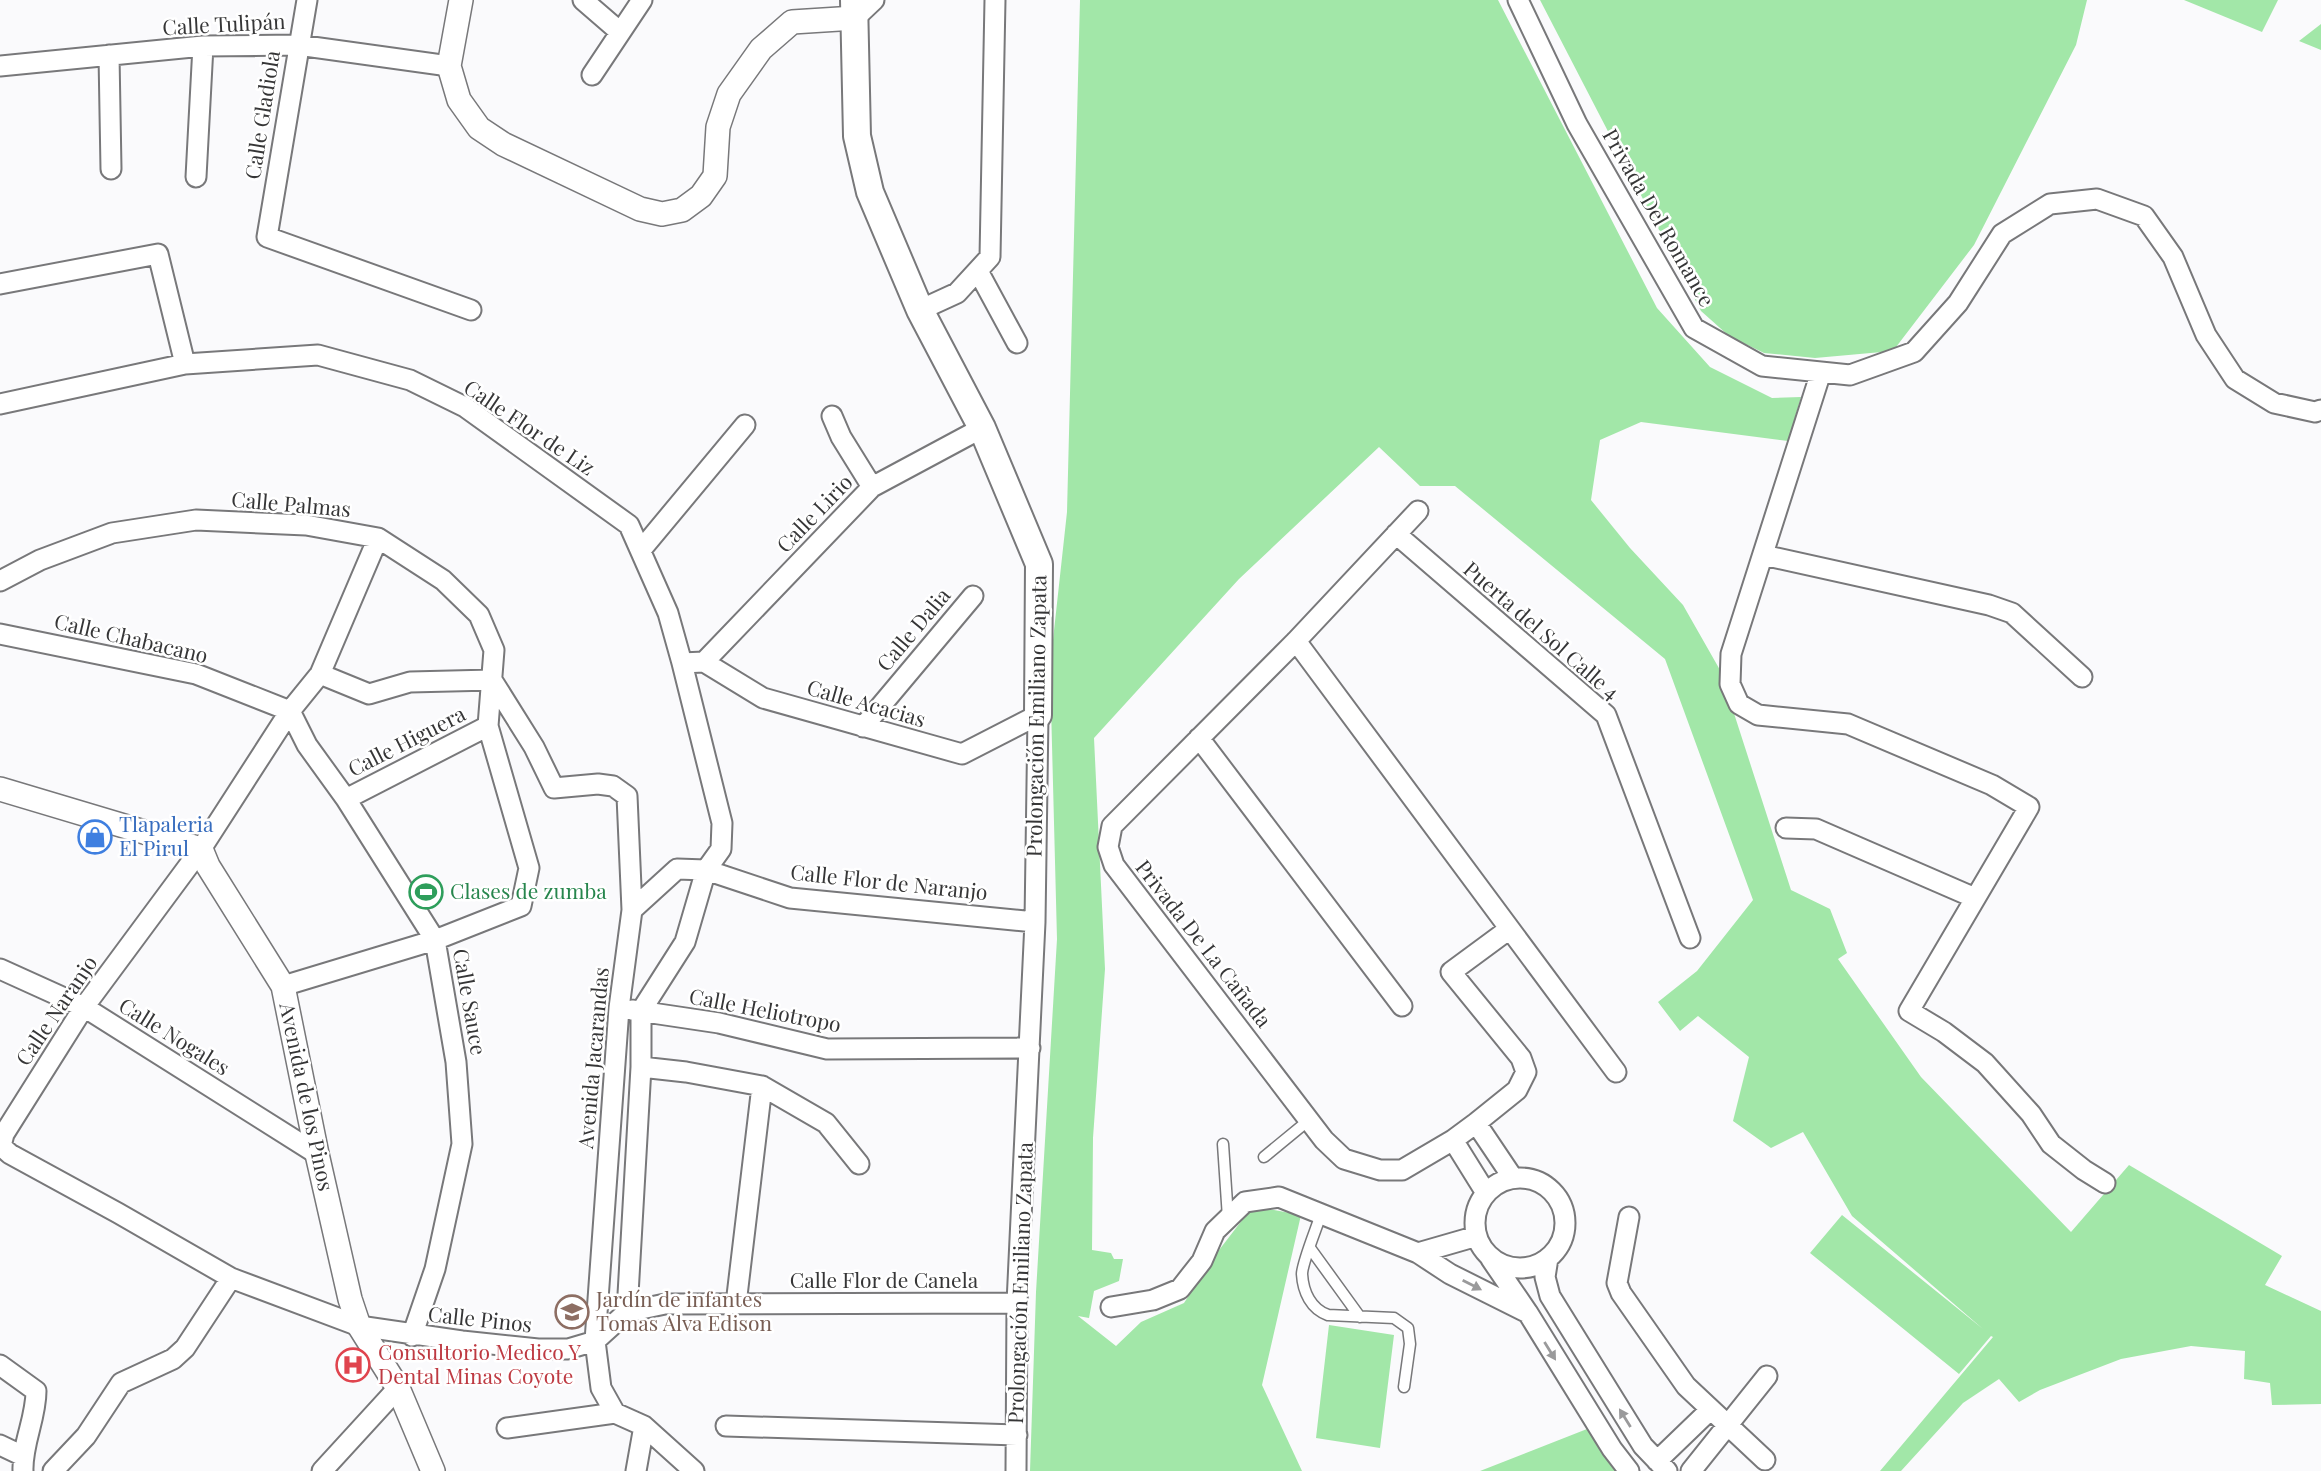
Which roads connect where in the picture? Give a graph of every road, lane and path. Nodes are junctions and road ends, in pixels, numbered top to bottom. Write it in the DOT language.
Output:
graph roads {
  1 [pos="307,0"];
  2 [pos="461,0"];
  3 [pos="583,0"];
  4 [pos="642,0"];
  5 [pos="874,0"];
  6 [pos="995,0"];
  7 [pos="1518,0"];
  8 [pos="854,9"];
  9 [pos="620,32"];
  10 [pos="298,45"];
  11 [pos="203,46"];
  12 [pos="109,55"];
  13 [pos="0,66"];
  14 [pos="449,66"];
  15 [pos="592,75"];
  16 [pos="111,169"];
  17 [pos="196,177"];
  18 [pos="978,271"];
  19 [pos="0,284"];
  20 [pos="471,310"];
  21 [pos="920,310"];
  22 [pos="1017,343"];
  23 [pos="185,364"];
  24 [pos="1821,372"];
  25 [pos="0,404"];
  26 [pos="2321,410"];
  27 [pos="832,416"];
  28 [pos="745,425"];
  29 [pos="982,428"];
  30 [pos="873,487"];
  31 [pos="1418,511"];
  32 [pos="1396,534"];
  33 [pos="378,538"];
  34 [pos="640,550"];
  35 [pos="1763,555"];
  36 [pos="0,581"];
  37 [pos="973,596"];
  38 [pos="0,634"];
  39 [pos="1296,641"];
  40 [pos="704,662"];
  41 [pos="682,663"];
  42 [pos="320,674"];
  43 [pos="2082,677"];
  44 [pos="492,680"];
  45 [pos="290,711"];
  46 [pos="1038,715"];
  47 [pos="488,726"];
  48 [pos="863,727"];
  49 [pos="1199,738"];
  50 [pos="0,789"];
  51 [pos="346,799"];
  52 [pos="1787,828"];
  53 [pos="201,849"];
  54 [pos="706,870"];
  55 [pos="1975,898"];
  56 [pos="632,910"];
  57 [pos="1035,922"];
  58 [pos="1508,930"];
  59 [pos="1690,938"];
  60 [pos="435,940"];
  61 [pos="0,969"];
  62 [pos="283,986"];
  63 [pos="1402,1006"];
  64 [pos="84,1007"];
  65 [pos="618,1008"];
  66 [pos="642,1011"];
  67 [pos="1030,1048"];
  68 [pos="641,1067"];
  69 [pos="1616,1072"];
  70 [pos="762,1086"];
  71 [pos="1309,1120"];
  72 [pos="1476,1123"];
  73 [pos="1454,1140"];
  74 [pos="1223,1144"];
  75 [pos="317,1154"];
  76 [pos="1264,1157"];
  77 [pos="859,1164"];
  78 [pos="1513,1178"];
  79 [pos="2105,1183"];
  80 [pos="1486,1193"];
  81 [pos="1321,1214"];
  82 [pos="1629,1217"];
  83 [pos="1228,1219"];
  84 [pos="1482,1244"];
  85 [pos="1310,1248"];
  86 [pos="1418,1254"];
  87 [pos="1548,1258"];
  88 [pos="231,1278"];
  89 [pos="1017,1303"];
  90 [pos="736,1304"];
  91 [pos="1111,1307"];
  92 [pos="627,1312"];
  93 [pos="1528,1313"];
  94 [pos="1360,1317"];
  95 [pos="359,1326"];
  96 [pos="412,1336"];
  97 [pos="595,1340"];
  98 [pos="0,1365"];
  99 [pos="1768,1376"];
  100 [pos="1404,1387"];
  101 [pos="398,1388"];
  102 [pos="1710,1410"];
  103 [pos="615,1413"];
  104 [pos="644,1426"];
  105 [pos="726,1426"];
  106 [pos="1727,1426"];
  107 [pos="507,1428"];
  108 [pos="1017,1435"];
  109 [pos="0,1445"];
  110 [pos="1765,1460"];
  111 [pos="23,1463"];
  112 [pos="1662,1466"];
  113 [pos="53,1471"];
  114 [pos="322,1471"];
  115 [pos="433,1471"];
  116 [pos="636,1471"];
  117 [pos="694,1471"];
  118 [pos="1016,1471"];
  119 [pos="1629,1471"];
  120 [pos="1691,1471"];
  1 -- 10 [label="street, Calle Gladiola"];
  2 -- 14 [label="street"];
  3 -- 9 [label="street"];
  4 -- 9 [label="street"];
  5 -- 8 [label="street"];
  6 -- 18 [label="street"];
  7 -- 24 [label="street, Privada Del Romance"];
  8 -- 14 [label="street"];
  8 -- 21 [label="main road, Prolongación Emiliano Zapata"];
  9 -- 15 [label="street"];
  10 -- 11 [label="street, Calle Tulipán"];
  10 -- 14 [label="street, Calle Tulipán"];
  10 -- 20 [label="street, Calle Gladiola"];
  11 -- 12 [label="street, Calle Tulipán"];
  11 -- 17 [label="street"];
  12 -- 13 [label="street, Calle Tulipán"];
  12 -- 16 [label="street"];
  18 -- 21 [label="street"];
  18 -- 22 [label="street"];
  19 -- 23 [label="street"];
  21 -- 29 [label="main road, Prolongación Emiliano Zapata"];
  23 -- 25 [label="street, Calle Flor de Liz"];
  23 -- 34 [label="street, Calle Flor de Liz"];
  24 -- 26 [label="street, Privada Del Romance"];
  24 -- 35 [label="street"];
  27 -- 30 [label="street"];
  28 -- 34 [label="street"];
  29 -- 30 [label="street, Calle Lirio"];
  29 -- 46 [label="main road, Prolongación Emiliano Zapata"];
  30 -- 40 [label="street, Calle Lirio"];
  31 -- 32 [label="street, Privada De La Cañada"];
  32 -- 39 [label="street, Privada De La Cañada"];
  32 -- 59 [label="street, Puerta del Sol Calle 4"];
  33 -- 36 [label="street, Calle Palmas"];
  33 -- 42 [label="street, Calle Naranjo"];
  33 -- 44 [label="street, Calle Palmas"];
  34 -- 41 [label="street, Calle Flor de Liz"];
  35 -- 43 [label="street"];
  35 -- 55 [label="street"];
  37 -- 48 [label="street, Calle Dalia"];
  38 -- 45 [label="street, Calle Chabacano"];
  39 -- 49 [label="street, Privada De La Cañada"];
  39 -- 58 [label="street"];
  40 -- 41 [label="street"];
  40 -- 48 [label="street, Calle Acacias"];
  41 -- 54 [label="street, Calle Flor de Liz"];
  42 -- 44 [label="street"];
  42 -- 45 [label="street, Calle Naranjo"];
  44 -- 47 [label="street, Calle Palmas"];
  44 -- 56 [label="street, Avenida Jacarandas"];
  45 -- 51 [label="street, Calle Sauce"];
  45 -- 53 [label="street, Calle Naranjo"];
  46 -- 48 [label="street, Calle Acacias"];
  46 -- 57 [label="street, Prolongación Emiliano Zapata"];
  47 -- 51 [label="street, Calle Higuera"];
  47 -- 60 [label="street"];
  49 -- 63 [label="street"];
  49 -- 71 [label="street, Privada De La Cañada"];
  50 -- 53 [label="street"];
  51 -- 60 [label="street, Calle Sauce"];
  52 -- 55 [label="street"];
  53 -- 62 [label="street, Avenida de los Pinos"];
  53 -- 64 [label="street, Calle Naranjo"];
  54 -- 56 [label="street, Calle Flor de Naranjo"];
  54 -- 57 [label="street, Calle Flor de Naranjo"];
  54 -- 66 [label="street, Avenida Jacarandas"];
  55 -- 79 [label="street"];
  56 -- 65 [label="street, Avenida Jacarandas"];
  57 -- 67 [label="street, Prolongación Emiliano Zapata"];
  58 -- 69 [label="street"];
  58 -- 72 [label="street, Privada De La Cañada"];
  60 -- 62 [label="street"];
  60 -- 96 [label="street, Calle Sauce"];
  61 -- 64 [label="street, Calle Nogales"];
  62 -- 75 [label="street, Avenida de los Pinos"];
  64 -- 75 [label="street, Calle Nogales"];
  64 -- 88 [label="street, Calle Naranjo"];
  65 -- 66 [label="street, Calle Heliotropo"];
  65 -- 97 [label="street, Avenida Jacarandas"];
  66 -- 67 [label="street, Calle Heliotropo"];
  66 -- 68 [label="street, Avenida Jacarandas"];
  67 -- 89 [label="street, Prolongación Emiliano Zapata"];
  68 -- 70 [label="street"];
  68 -- 92 [label="street, Avenida Jacarandas"];
  70 -- 77 [label="street"];
  70 -- 90 [label="street"];
  71 -- 73 [label="street, Privada De La Cañada"];
  71 -- 76 [label="lane"];
  72 -- 73 [label="street, Privada De La Cañada"];
  72 -- 78 [label="street"];
  73 -- 80 [label="street"];
  74 -- 83 [label="lane"];
  75 -- 95 [label="street, Avenida de los Pinos"];
  78 -- 80 [label="street"];
  78 -- 87 [label="street"];
  80 -- 84 [label="street"];
  81 -- 83 [label="street"];
  81 -- 85 [label="lane"];
  81 -- 86 [label="street"];
  82 -- 102 [label="street"];
  83 -- 91 [label="street"];
  84 -- 86 [label="street"];
  84 -- 87 [label="street"];
  84 -- 93 [label="street"];
  85 -- 94 [label="lane"];
  85 -- 94 [label="lane"];
  86 -- 93 [label="street, one-way"];
  112 -- 87 [label="street, one-way"];
  88 -- 95 [label="street, Calle Naranjo"];
  88 -- 113 [label="street"];
  89 -- 90 [label="street, Calle Flor de Canela"];
  89 -- 108 [label="street, Prolongación Emiliano Zapata"];
  90 -- 92 [label="street, Calle Flor de Canela"];
  92 -- 97 [label="street, Calle Flor de Canela"];
  93 -- 119 [label="street, one-way"];
  94 -- 100 [label="lane"];
  95 -- 96 [label="street, Calle Pinos"];
  95 -- 101 [label="street, Avenida de los Pinos"];
  96 -- 97 [label="street, Calle Pinos"];
  97 -- 103 [label="street, Avenida Jacarandas"];
  98 -- 111 [label="street"];
  99 -- 106 [label="street"];
  101 -- 114 [label="street"];
  101 -- 115 [label="street, Avenida de los Pinos"];
  102 -- 106 [label="street"];
  102 -- 112 [label="street"];
  103 -- 104 [label="street"];
  103 -- 107 [label="street"];
  104 -- 116 [label="street"];
  104 -- 117 [label="street"];
  105 -- 108 [label="street"];
  106 -- 110 [label="street"];
  106 -- 120 [label="street"];
  108 -- 118 [label="street, Prolongación Emiliano Zapata"];
  109 -- 111 [label="street"];
}
